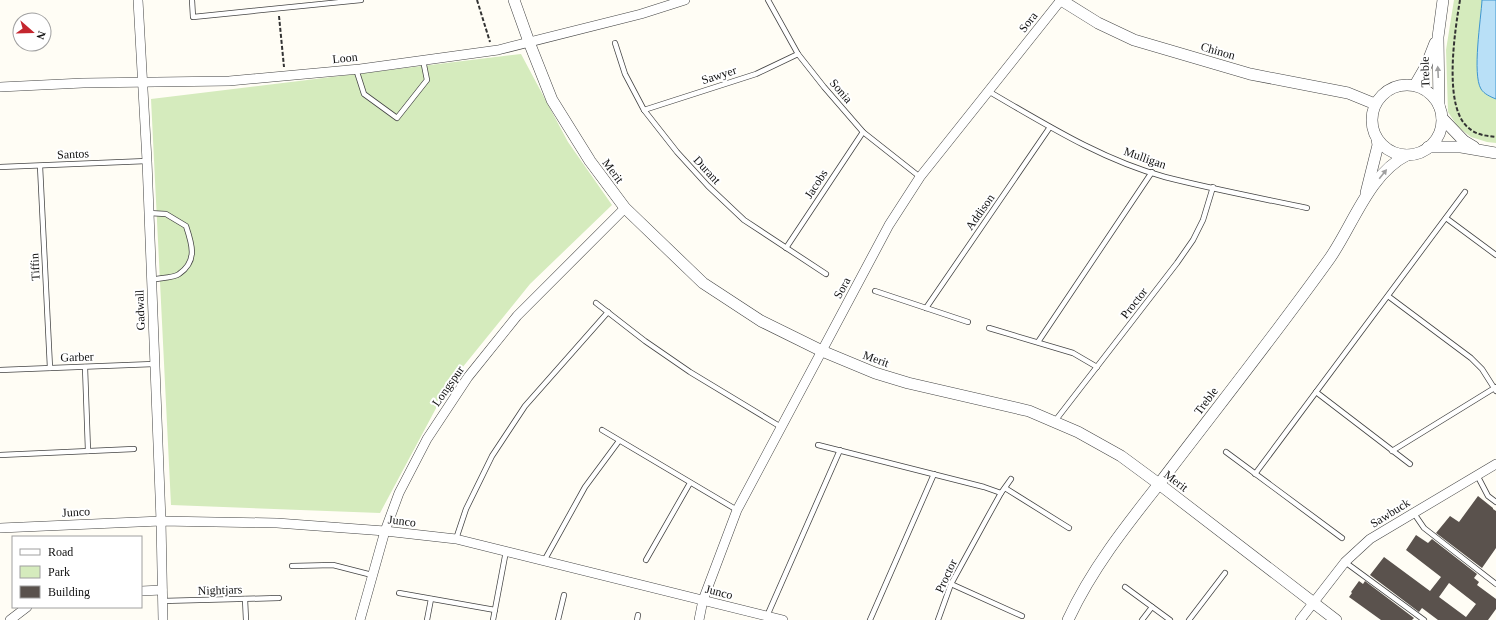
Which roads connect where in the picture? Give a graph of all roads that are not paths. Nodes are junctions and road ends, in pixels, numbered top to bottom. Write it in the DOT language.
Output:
graph roads {
  1 [pos="138,0"];
  2 [pos="192,0"];
  3 [pos="361,0"];
  4 [pos="514,0"];
  5 [pos="685,0"];
  6 [pos="768,0"];
  7 [pos="1061,0"];
  8 [pos="1443,0"];
  9 [pos="1438,37"];
  10 [pos="529,42"];
  11 [pos="615,43"];
  12 [pos="798,54"];
  13 [pos="423,60"];
  14 [pos="356,70"];
  15 [pos="141,82"];
  16 [pos="1415,85"];
  17 [pos="0,87"];
  18 [pos="988,91"];
  19 [pos="1375,104"];
  20 [pos="644,110"];
  21 [pos="1440,112"];
  22 [pos="1050,127"];
  23 [pos="863,132"];
  24 [pos="1377,139"];
  25 [pos="1428,147"];
  26 [pos="1480,150"];
  27 [pos="1496,153"];
  28 [pos="1407,155"];
  29 [pos="147,161"];
  30 [pos="40,166"];
  31 [pos="0,167"];
  32 [pos="1152,172"];
  33 [pos="920,177"];
  34 [pos="1213,187"];
  35 [pos="1466,192"];
  36 [pos="1365,198"];
  37 [pos="625,208"];
  38 [pos="1308,208"];
  39 [pos="149,213"];
  40 [pos="1446,218"];
  41 [pos="786,248"];
  42 [pos="1496,255"];
  43 [pos="826,274"];
  44 [pos="151,280"];
  45 [pos="875,291"];
  46 [pos="1388,296"];
  47 [pos="596,303"];
  48 [pos="926,308"];
  49 [pos="608,312"];
  50 [pos="968,322"];
  51 [pos="989,328"];
  52 [pos="1038,342"];
  53 [pos="822,351"];
  54 [pos="154,364"];
  55 [pos="85,367"];
  56 [pos="1097,367"];
  57 [pos="50,368"];
  58 [pos="0,370"];
  59 [pos="1495,389"];
  60 [pos="1316,392"];
  61 [pos="1055,421"];
  62 [pos="781,427"];
  63 [pos="602,430"];
  64 [pos="619,441"];
  65 [pos="818,445"];
  66 [pos="134,449"];
  67 [pos="840,450"];
  68 [pos="88,451"];
  69 [pos="1392,451"];
  70 [pos="1226,452"];
  71 [pos="0,456"];
  72 [pos="1410,464"];
  73 [pos="1496,464"];
  74 [pos="934,474"];
  75 [pos="1255,474"];
  76 [pos="1477,475"];
  77 [pos="1011,479"];
  78 [pos="690,483"];
  79 [pos="1160,484"];
  80 [pos="1005,488"];
  81 [pos="1001,493"];
  82 [pos="1496,502"];
  83 [pos="737,510"];
  84 [pos="1413,512"];
  85 [pos="161,521"];
  86 [pos="1069,528"];
  87 [pos="3,529"];
  88 [pos="385,530"];
  89 [pos="1342,538"];
  90 [pos="456,540"];
  91 [pos="506,551"];
  92 [pos="646,560"];
  93 [pos="544,561"];
  94 [pos="1345,562"];
  95 [pos="292,566"];
  96 [pos="1225,573"];
  97 [pos="372,575"];
  98 [pos="951,584"];
  99 [pos="1496,584"];
  100 [pos="1125,587"];
  101 [pos="162,590"];
  102 [pos="142,591"];
  103 [pos="399,594"];
  104 [pos="564,594"];
  105 [pos="279,598"];
  106 [pos="245,599"];
  107 [pos="431,599"];
  108 [pos="703,600"];
  109 [pos="162,602"];
  110 [pos="1313,603"];
  111 [pos="1152,607"];
  112 [pos="26,608"];
  113 [pos="494,610"];
  114 [pos="767,616"];
  115 [pos="1022,616"];
  116 [pos="10,620"];
  117 [pos="163,620"];
  118 [pos="246,620"];
  119 [pos="360,620"];
  120 [pos="427,620"];
  121 [pos="493,620"];
  122 [pos="558,620"];
  123 [pos="699,620"];
  124 [pos="782,620"];
  125 [pos="870,620"];
  126 [pos="938,620"];
  127 [pos="1068,620"];
  128 [pos="1142,620"];
  129 [pos="1170,620"];
  130 [pos="1189,620"];
  131 [pos="1300,620"];
  132 [pos="1336,620"];
  133 [pos="1424,620"];
  1 -- 15 [label="street, Gadwall"];
  2 -- 3 [label="lane"];
  4 -- 10 [label="street, Merit"];
  5 -- 10 [label="street, Loon"];
  6 -- 12 [label="lane, Sonia"];
  7 -- 18 [label="street, Sora"];
  7 -- 19 [label="street, Chinon"];
  8 -- 9 [label="street, Treble"];
  9 -- 16 [label="street, Treble"];
  21 -- 9 [label="street, Treble, one-way"];
  10 -- 13 [label="street, Loon"];
  10 -- 37 [label="street, Merit"];
  11 -- 20 [label="lane, Durant"];
  12 -- 20 [label="lane, Sawyer"];
  12 -- 23 [label="lane, Sonia"];
  13 -- 14 [label="street, Loon"];
  13 -- 14 [label="lane"];
  14 -- 15 [label="street, Loon"];
  15 -- 17 [label="street, Loon"];
  15 -- 29 [label="street, Gadwall"];
  16 -- 19 [label="street"];
  16 -- 21 [label="street"];
  18 -- 22 [label="lane, Mulligan"];
  18 -- 33 [label="street, Sora"];
  19 -- 24 [label="street"];
  20 -- 41 [label="lane, Durant"];
  21 -- 25 [label="street"];
  21 -- 26 [label="street"];
  22 -- 32 [label="lane, Mulligan"];
  22 -- 48 [label="lane, Addison"];
  23 -- 33 [label="lane, Sonia"];
  23 -- 41 [label="lane, Jacobs"];
  24 -- 28 [label="street"];
  24 -- 36 [label="street, Treble"];
  25 -- 26 [label="street"];
  25 -- 28 [label="street"];
  26 -- 27 [label="street"];
  36 -- 28 [label="street, Treble, one-way"];
  29 -- 30 [label="lane, Santos"];
  29 -- 39 [label="street, Gadwall"];
  30 -- 31 [label="lane, Santos"];
  30 -- 57 [label="lane, Tiffin"];
  32 -- 34 [label="lane, Mulligan"];
  32 -- 52 [label="lane"];
  33 -- 53 [label="street, Sora"];
  34 -- 38 [label="lane, Mulligan"];
  34 -- 56 [label="lane, Proctor"];
  35 -- 40 [label="lane"];
  36 -- 79 [label="street, Treble"];
  37 -- 53 [label="street, Merit"];
  37 -- 88 [label="street, Longspur"];
  39 -- 44 [label="street, Gadwall"];
  39 -- 44 [label="lane"];
  40 -- 42 [label="lane"];
  40 -- 46 [label="lane"];
  41 -- 43 [label="lane, Durant"];
  44 -- 54 [label="street, Gadwall"];
  45 -- 48 [label="lane"];
  46 -- 59 [label="lane"];
  46 -- 60 [label="lane"];
  47 -- 49 [label="lane"];
  48 -- 50 [label="lane"];
  49 -- 62 [label="lane"];
  49 -- 90 [label="lane"];
  51 -- 52 [label="lane"];
  52 -- 56 [label="lane"];
  53 -- 61 [label="street, Merit"];
  53 -- 62 [label="street, Sora"];
  54 -- 55 [label="lane, Garber"];
  54 -- 85 [label="street, Gadwall"];
  55 -- 57 [label="lane, Garber"];
  55 -- 68 [label="lane"];
  56 -- 61 [label="lane, Proctor"];
  57 -- 58 [label="lane, Garber"];
  59 -- 69 [label="lane"];
  60 -- 69 [label="lane"];
  60 -- 75 [label="lane"];
  61 -- 79 [label="street, Merit"];
  62 -- 83 [label="street, Sora"];
  63 -- 64 [label="lane"];
  64 -- 78 [label="lane"];
  64 -- 93 [label="lane"];
  65 -- 67 [label="lane"];
  66 -- 68 [label="lane"];
  67 -- 74 [label="lane"];
  67 -- 114 [label="lane"];
  68 -- 71 [label="lane"];
  69 -- 72 [label="lane"];
  70 -- 75 [label="lane"];
  73 -- 76 [label="street, Sawbuck"];
  74 -- 81 [label="lane"];
  74 -- 125 [label="lane"];
  75 -- 89 [label="lane"];
  76 -- 82 [label="lane"];
  76 -- 84 [label="street, Sawbuck"];
  77 -- 80 [label="lane, Proctor"];
  78 -- 83 [label="lane"];
  78 -- 92 [label="lane"];
  79 -- 110 [label="street, Merit"];
  79 -- 127 [label="street, Treble"];
  80 -- 81 [label="lane, Proctor"];
  80 -- 86 [label="lane"];
  81 -- 98 [label="lane, Proctor"];
  83 -- 108 [label="street, Sora"];
  84 -- 94 [label="street, Sawbuck"];
  84 -- 99 [label="lane"];
  85 -- 87 [label="street, Junco"];
  85 -- 88 [label="street, Junco"];
  85 -- 101 [label="street, Gadwall"];
  88 -- 90 [label="street, Junco"];
  88 -- 97 [label="street, Longspur"];
  90 -- 91 [label="street, Junco"];
  91 -- 93 [label="street, Junco"];
  91 -- 113 [label="lane"];
  93 -- 108 [label="street, Junco"];
  94 -- 110 [label="street, Sawbuck"];
  94 -- 133 [label="lane"];
  95 -- 97 [label="lane"];
  96 -- 130 [label="lane"];
  97 -- 119 [label="street, Longspur"];
  98 -- 115 [label="lane"];
  98 -- 126 [label="lane, Proctor"];
  100 -- 111 [label="lane"];
  101 -- 102 [label="street"];
  101 -- 109 [label="street, Gadwall"];
  103 -- 107 [label="lane"];
  104 -- 122 [label="lane"];
  105 -- 106 [label="lane, Nightjars"];
  106 -- 109 [label="lane, Nightjars"];
  106 -- 118 [label="lane"];
  107 -- 113 [label="lane"];
  107 -- 120 [label="lane"];
  108 -- 114 [label="street, Junco"];
  108 -- 123 [label="street, Sora"];
  109 -- 117 [label="street, Gadwall"];
  110 -- 131 [label="street, Sawbuck"];
  110 -- 132 [label="street, Merit"];
  111 -- 128 [label="lane"];
  111 -- 129 [label="lane"];
  112 -- 116 [label="street"];
  113 -- 121 [label="lane"];
  114 -- 124 [label="street, Junco"];
}
